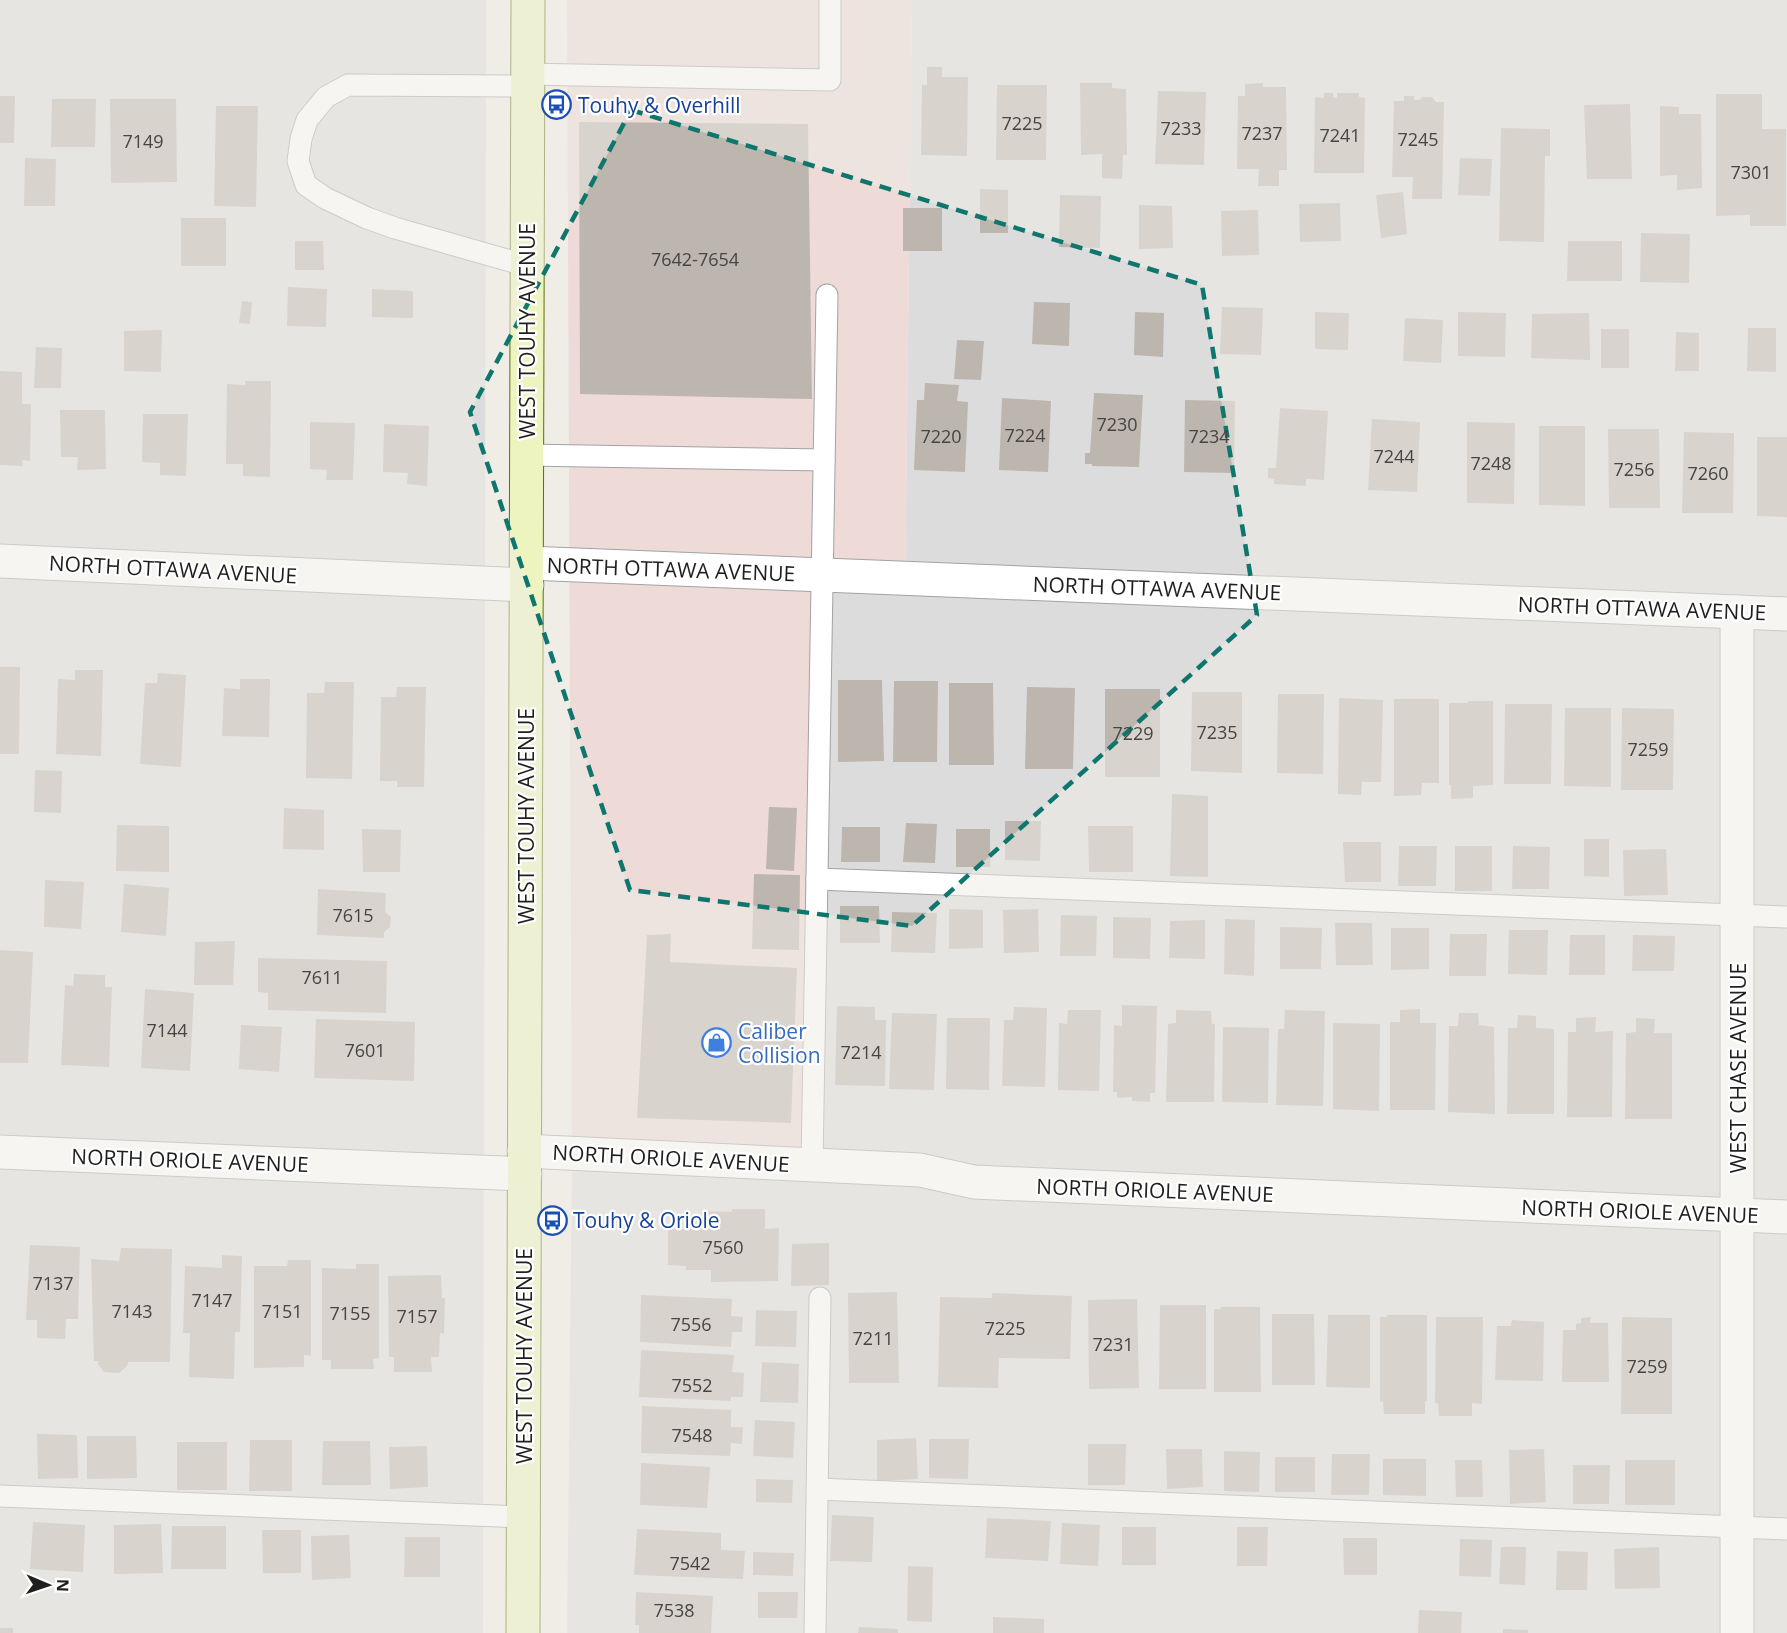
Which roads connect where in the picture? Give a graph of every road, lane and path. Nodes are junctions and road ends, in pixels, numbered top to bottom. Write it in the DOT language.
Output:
graph roads {
  1 [pos="528,0"];
  2 [pos="830,0"];
  3 [pos="528,80"];
  4 [pos="528,266"];
  5 [pos="827,295"];
  6 [pos="526,455"];
  7 [pos="824,460"];
  8 [pos="0,561"];
  9 [pos="527,574"];
  10 [pos="823,575"];
  11 [pos="1737,612"];
  12 [pos="1787,614"];
  13 [pos="817,879"];
  14 [pos="1738,915"];
  15 [pos="1787,917"];
  16 [pos="0,1152"];
  17 [pos="525,1163"];
  18 [pos="812,1164"];
  19 [pos="1737,1215"];
  20 [pos="1787,1217"];
  21 [pos="820,1298"];
  22 [pos="818,1490"];
  23 [pos="0,1496"];
  24 [pos="524,1517"];
  25 [pos="1737,1527"];
  26 [pos="1787,1529"];
  27 [pos="523,1633"];
  28 [pos="815,1633"];
  29 [pos="1737,1633"];
  1 -- 3 [label="main road, WEST TOUHY AVENUE"];
  2 -- 3 [label="lane"];
  3 -- 4 [label="main road, WEST TOUHY AVENUE"];
  3 -- 4 [label="lane"];
  4 -- 6 [label="main road, WEST TOUHY AVENUE"];
  5 -- 7 [label="lane"];
  6 -- 7 [label="lane"];
  6 -- 9 [label="main road, WEST TOUHY AVENUE"];
  7 -- 10 [label="lane"];
  8 -- 9 [label="street, NORTH OTTAWA AVENUE"];
  9 -- 10 [label="street, NORTH OTTAWA AVENUE"];
  9 -- 17 [label="main road, WEST TOUHY AVENUE"];
  10 -- 11 [label="street, NORTH OTTAWA AVENUE"];
  10 -- 13 [label="lane"];
  11 -- 12 [label="street, NORTH OTTAWA AVENUE"];
  11 -- 14 [label="street, WEST CHASE AVENUE"];
  13 -- 14 [label="lane"];
  13 -- 18 [label="lane"];
  14 -- 15 [label="lane"];
  14 -- 19 [label="street, WEST CHASE AVENUE"];
  16 -- 17 [label="street, NORTH ORIOLE AVENUE"];
  17 -- 18 [label="street, NORTH ORIOLE AVENUE"];
  17 -- 24 [label="main road, WEST TOUHY AVENUE"];
  18 -- 19 [label="street, NORTH ORIOLE AVENUE"];
  19 -- 20 [label="street, NORTH ORIOLE AVENUE"];
  19 -- 25 [label="street, WEST CHASE AVENUE"];
  21 -- 22 [label="lane"];
  22 -- 25 [label="lane"];
  22 -- 28 [label="lane"];
  23 -- 24 [label="lane"];
  24 -- 27 [label="main road, WEST TOUHY AVENUE"];
  25 -- 26 [label="lane"];
  25 -- 29 [label="street, WEST CHASE AVENUE"];
}
